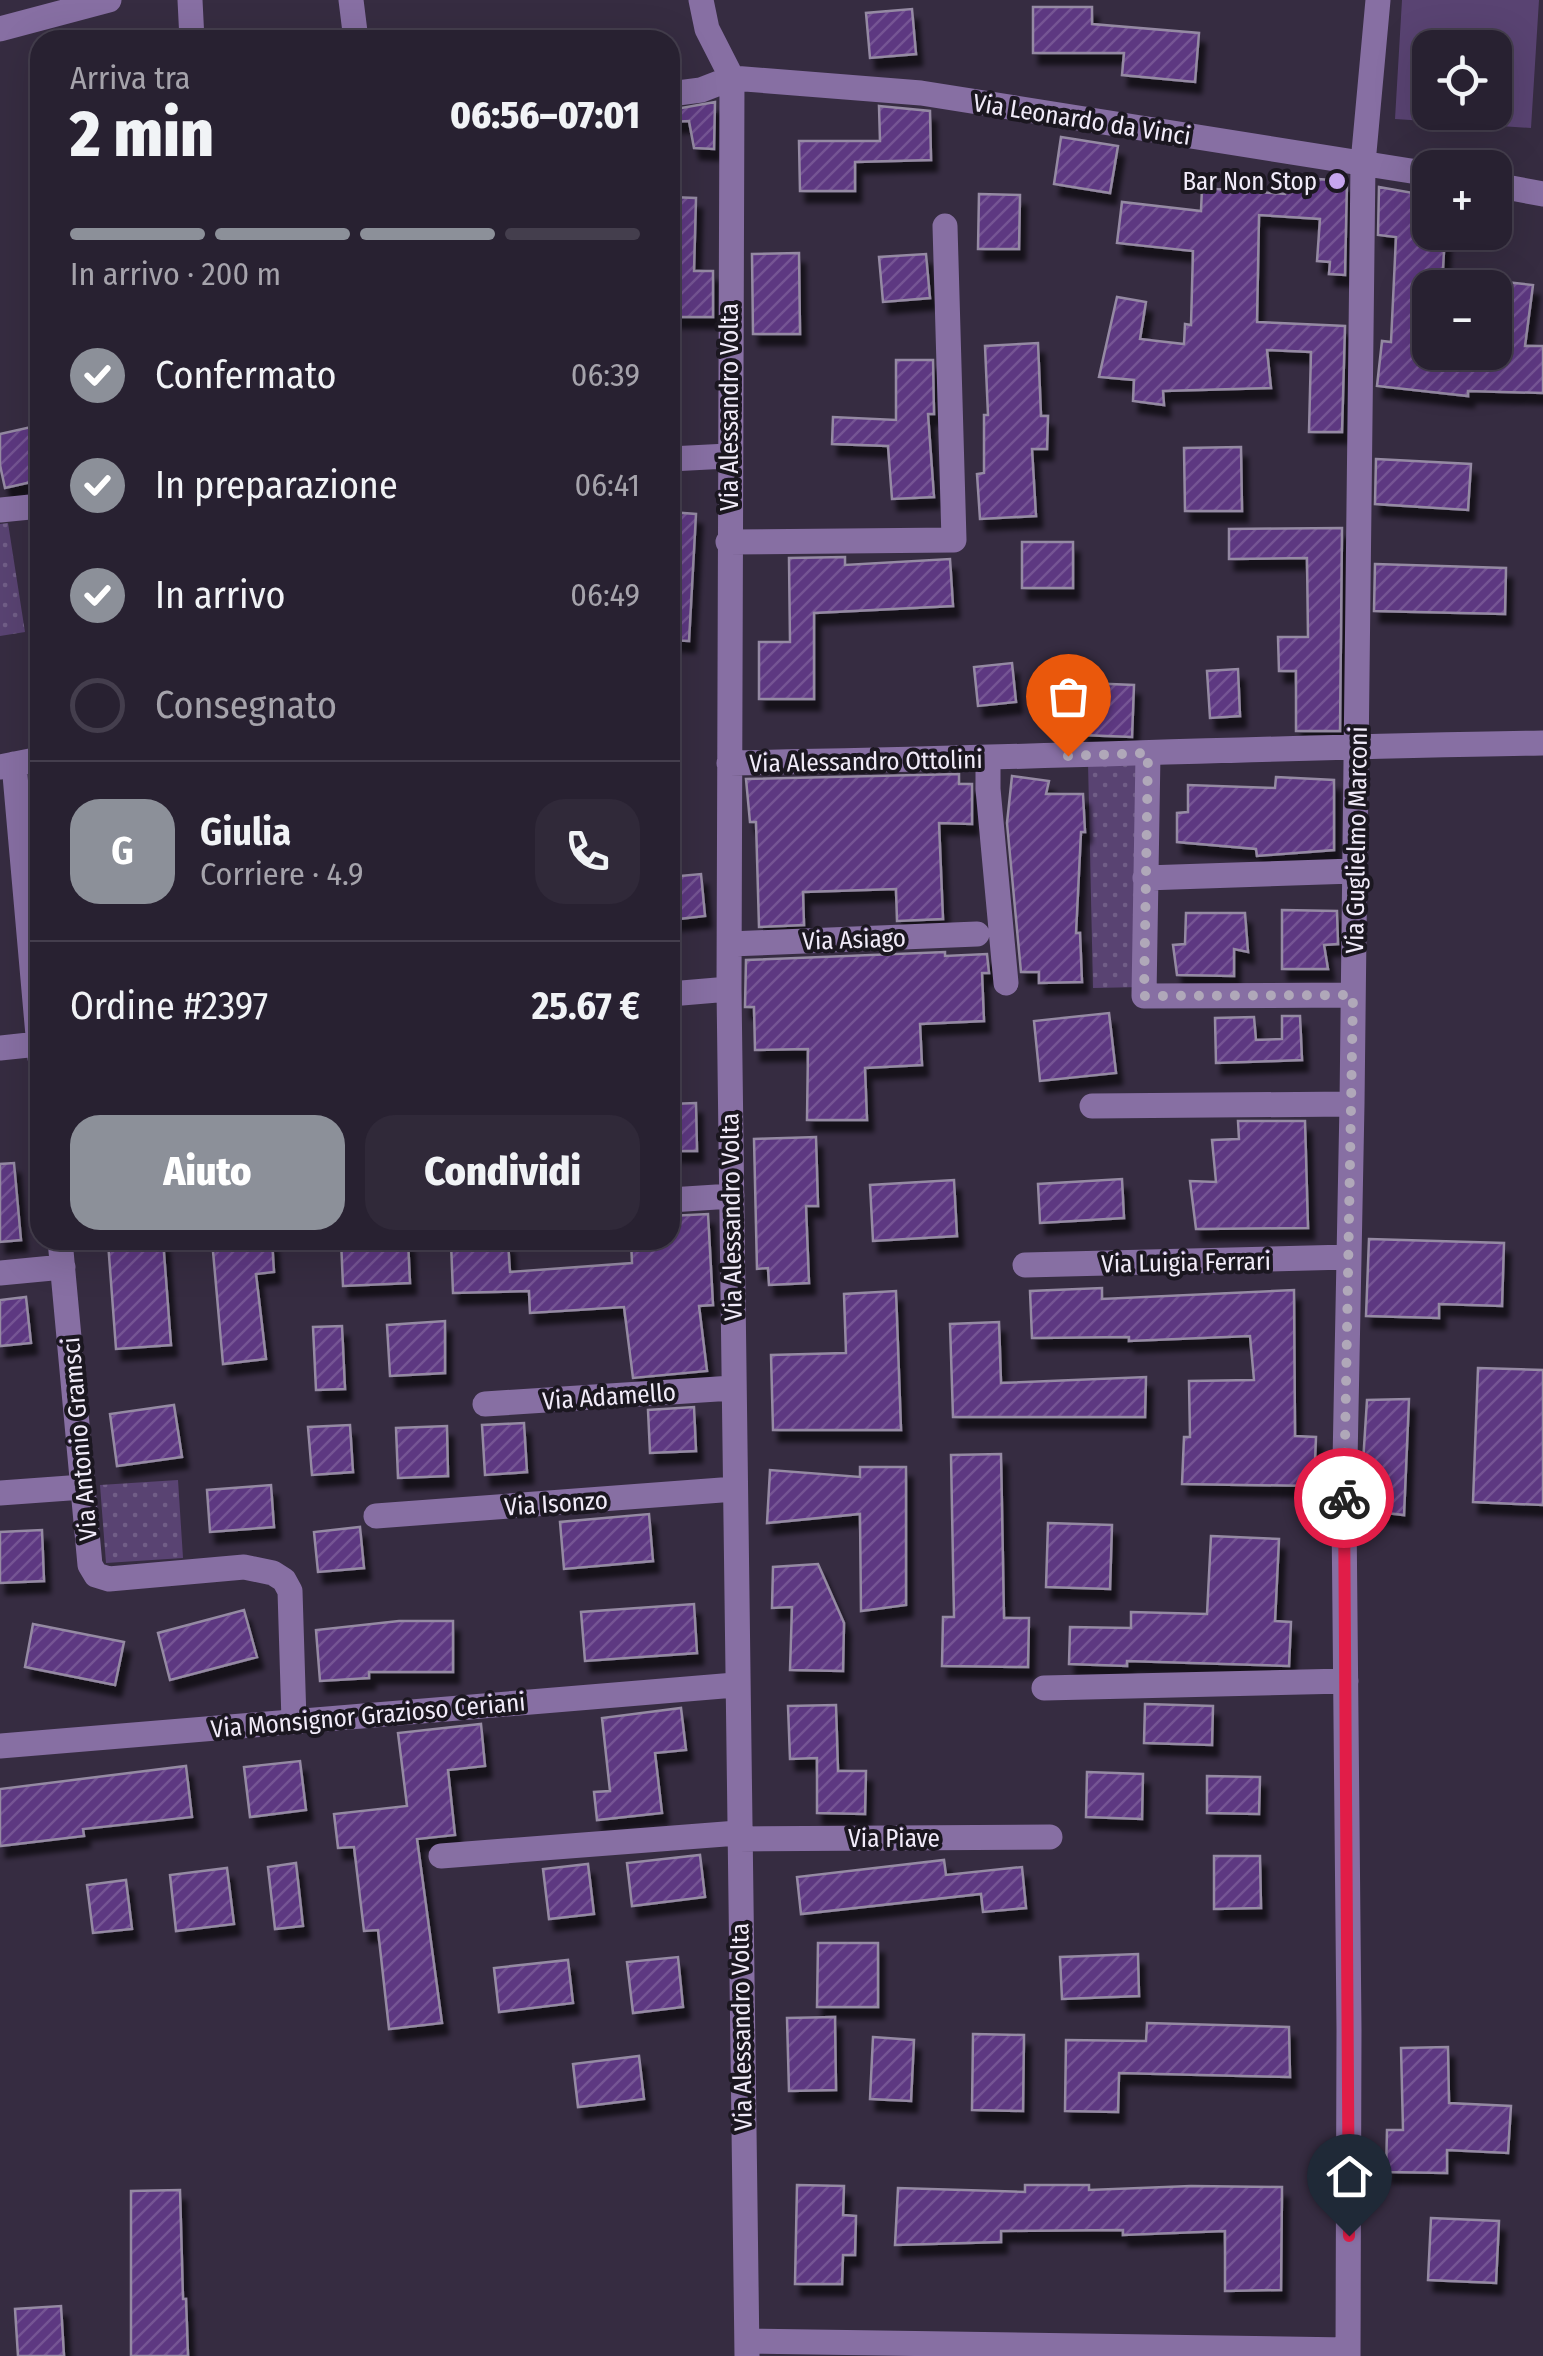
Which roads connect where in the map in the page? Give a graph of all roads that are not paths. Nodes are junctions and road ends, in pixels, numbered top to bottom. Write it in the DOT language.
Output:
graph roads {
  1 [pos="190,0"];
  2 [pos="351,0"];
  3 [pos="701,0"];
  4 [pos="1378,0"];
  5 [pos="102,1"];
  6 [pos="0,28"];
  7 [pos="192,30"];
  8 [pos="355,30"];
  9 [pos="732,78"];
  10 [pos="680,93"];
  11 [pos="1363,163"];
  12 [pos="1412,171"];
  13 [pos="1512,189"];
  14 [pos="1543,194"];
  15 [pos="945,226"];
  16 [pos="728,456"];
  17 [pos="680,458"];
  18 [pos="30,507"];
  19 [pos="0,510"];
  20 [pos="728,542"];
  21 [pos="1543,729"];
  22 [pos="1543,744"];
  23 [pos="1357,746"];
  24 [pos="1148,753"];
  25 [pos="988,760"];
  26 [pos="729,763"];
  27 [pos="7,766"];
  28 [pos="1354,872"];
  29 [pos="1145,878"];
  30 [pos="978,934"];
  31 [pos="730,944"];
  32 [pos="30,971"];
  33 [pos="1006,984"];
  34 [pos="728,989"];
  35 [pos="680,993"];
  36 [pos="1353,995"];
  37 [pos="0,1048"];
  38 [pos="30,1050"];
  39 [pos="1352,1104"];
  40 [pos="1092,1106"];
  41 [pos="732,1196"];
  42 [pos="680,1199"];
  43 [pos="61,1250"];
  44 [pos="1348,1257"];
  45 [pos="1025,1264"];
  46 [pos="63,1267"];
  47 [pos="0,1273"];
  48 [pos="733,1388"];
  49 [pos="485,1404"];
  50 [pos="83,1487"];
  51 [pos="735,1489"];
  52 [pos="0,1493"];
  53 [pos="376,1516"];
  54 [pos="1346,1681"];
  55 [pos="736,1685"];
  56 [pos="1044,1688"];
  57 [pos="294,1721"];
  58 [pos="0,1746"];
  59 [pos="738,1836"];
  60 [pos="1050,1837"];
  61 [pos="441,1856"];
  62 [pos="747,2348"];
  63 [pos="1348,2353"];
  1 -- 7 [label="street"];
  2 -- 8 [label="street"];
  3 -- 9 [label="street"];
  4 -- 11 [label="street, Via Guglielmo Marconi"];
  5 -- 6 [label="street"];
  9 -- 10 [label="street"];
  9 -- 11 [label="street, Via Leonardo da Vinci"];
  9 -- 16 [label="street, Via Alessandro Volta"];
  11 -- 12 [label="street, Via Leonardo da Vinci"];
  11 -- 23 [label="street, Via Guglielmo Marconi"];
  13 -- 14 [label="street"];
  15 -- 20 [label="street"];
  16 -- 17 [label="street"];
  16 -- 20 [label="street, Via Alessandro Volta"];
  18 -- 19 [label="street"];
  20 -- 26 [label="street, Via Alessandro Volta"];
  21 -- 22 [label="street"];
  22 -- 23 [label="street, Via Alessandro Ottolini"];
  23 -- 24 [label="street, Via Alessandro Ottolini"];
  23 -- 28 [label="street, Via Guglielmo Marconi"];
  24 -- 25 [label="street, Via Alessandro Ottolini"];
  24 -- 29 [label="street"];
  25 -- 26 [label="street, Via Alessandro Ottolini"];
  25 -- 33 [label="street"];
  26 -- 31 [label="street, Via Alessandro Volta"];
  27 -- 32 [label="street"];
  28 -- 29 [label="street"];
  28 -- 36 [label="street, Via Guglielmo Marconi"];
  29 -- 36 [label="street"];
  30 -- 31 [label="street, Via Asiago"];
  31 -- 34 [label="street, Via Alessandro Volta"];
  34 -- 35 [label="street"];
  34 -- 41 [label="street, Via Alessandro Volta"];
  36 -- 39 [label="street, Via Guglielmo Marconi"];
  37 -- 38 [label="street"];
  39 -- 40 [label="street"];
  39 -- 44 [label="street, Via Guglielmo Marconi"];
  41 -- 42 [label="street"];
  41 -- 48 [label="street, Via Alessandro Volta"];
  43 -- 46 [label="street, Via Antonio Gramsci"];
  44 -- 45 [label="street, Via Luigia Ferrari"];
  44 -- 54 [label="street, Via Guglielmo Marconi"];
  46 -- 47 [label="street"];
  46 -- 50 [label="street, Via Antonio Gramsci"];
  48 -- 49 [label="street, Via Adamello"];
  48 -- 51 [label="street, Via Alessandro Volta"];
  50 -- 52 [label="street"];
  50 -- 57 [label="street, Via Antonio Gramsci"];
  51 -- 53 [label="street, Via Isonzo"];
  51 -- 55 [label="street, Via Alessandro Volta"];
  54 -- 56 [label="street"];
  54 -- 63 [label="street, Via Guglielmo Marconi"];
  55 -- 57 [label="street, Via Monsignor Grazioso Ceriani"];
  55 -- 59 [label="street, Via Alessandro Volta"];
  57 -- 58 [label="street, Via Monsignor Grazioso Ceriani"];
  59 -- 60 [label="street, Via Piave"];
  59 -- 61 [label="street, Via Piave"];
  59 -- 62 [label="street, Via Alessandro Volta"];
  62 -- 63 [label="street"];
}
